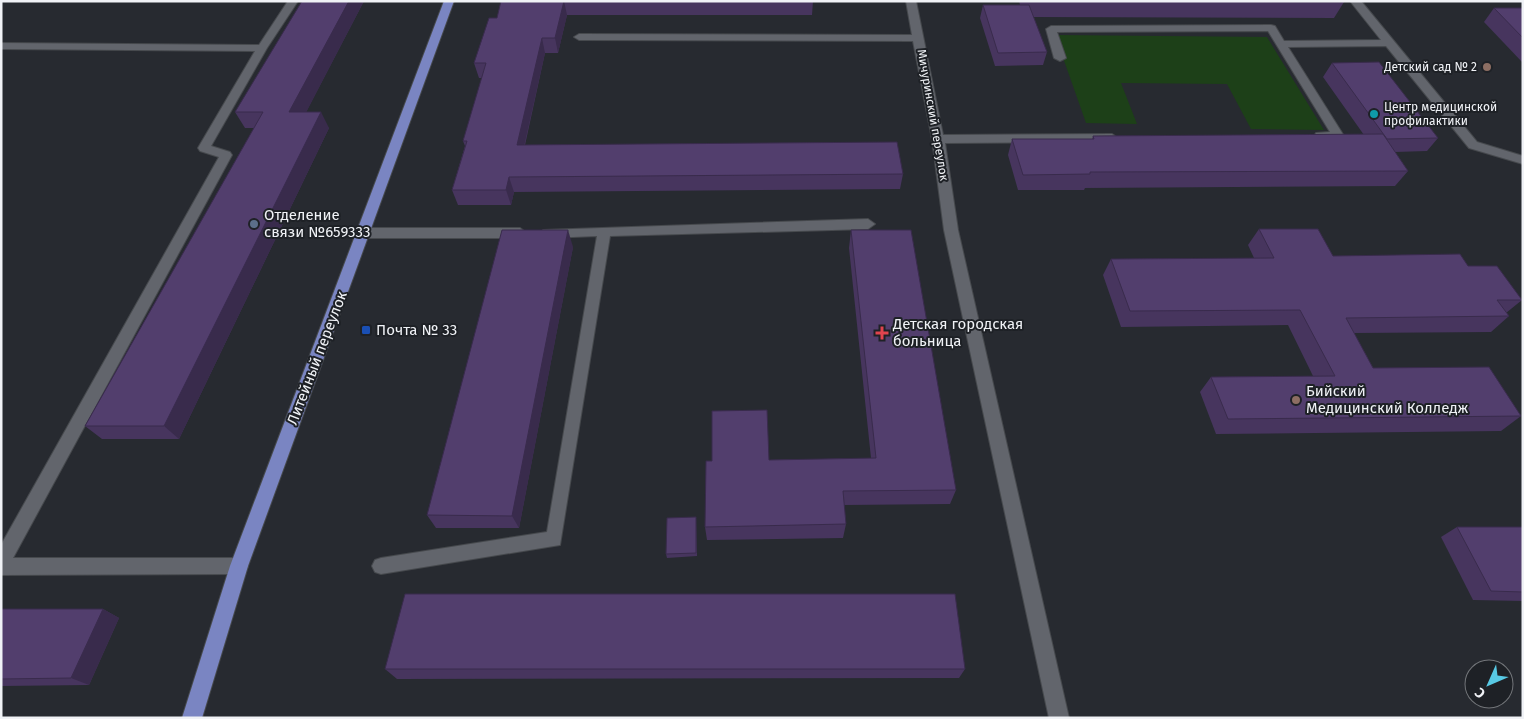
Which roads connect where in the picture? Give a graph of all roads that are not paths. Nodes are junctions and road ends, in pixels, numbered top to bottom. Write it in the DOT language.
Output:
graph roads {
  1 [pos="293,1"];
  2 [pos="450,1"];
  3 [pos="911,1"];
  4 [pos="1355,1"];
  5 [pos="579,37"];
  6 [pos="919,38"];
  7 [pos="1390,43"];
  8 [pos="1281,44"];
  9 [pos="1,46"];
  10 [pos="262,48"];
  11 [pos="1060,58"];
  12 [pos="1308,136"];
  13 [pos="1129,138"];
  14 [pos="938,139"];
  15 [pos="1523,160"];
  16 [pos="868,224"];
  17 [pos="364,233"];
  18 [pos="604,233"];
  19 [pos="1,563"];
  20 [pos="239,566"];
  21 [pos="381,566"];
  22 [pos="1,567"];
  23 [pos="192,718"];
  24 [pos="1060,718"];
  1 -- 10 [label="street"];
  2 -- 17 [label="main road, Литейный переулок"];
  3 -- 6 [label="street, Мичуринский переулок"];
  4 -- 7 [label="street"];
  5 -- 6 [label="street"];
  6 -- 14 [label="street, Мичуринский переулок"];
  7 -- 8 [label="street"];
  7 -- 15 [label="street"];
  8 -- 11 [label="street"];
  8 -- 12 [label="street"];
  9 -- 10 [label="street"];
  10 -- 19 [label="street"];
  13 -- 14 [label="street"];
  14 -- 24 [label="street, Мичуринский переулок"];
  16 -- 18 [label="street"];
  17 -- 18 [label="street"];
  17 -- 20 [label="main road, Литейный переулок"];
  18 -- 21 [label="street"];
  20 -- 22 [label="street"];
  20 -- 23 [label="main road, Литейный переулок"];
}
